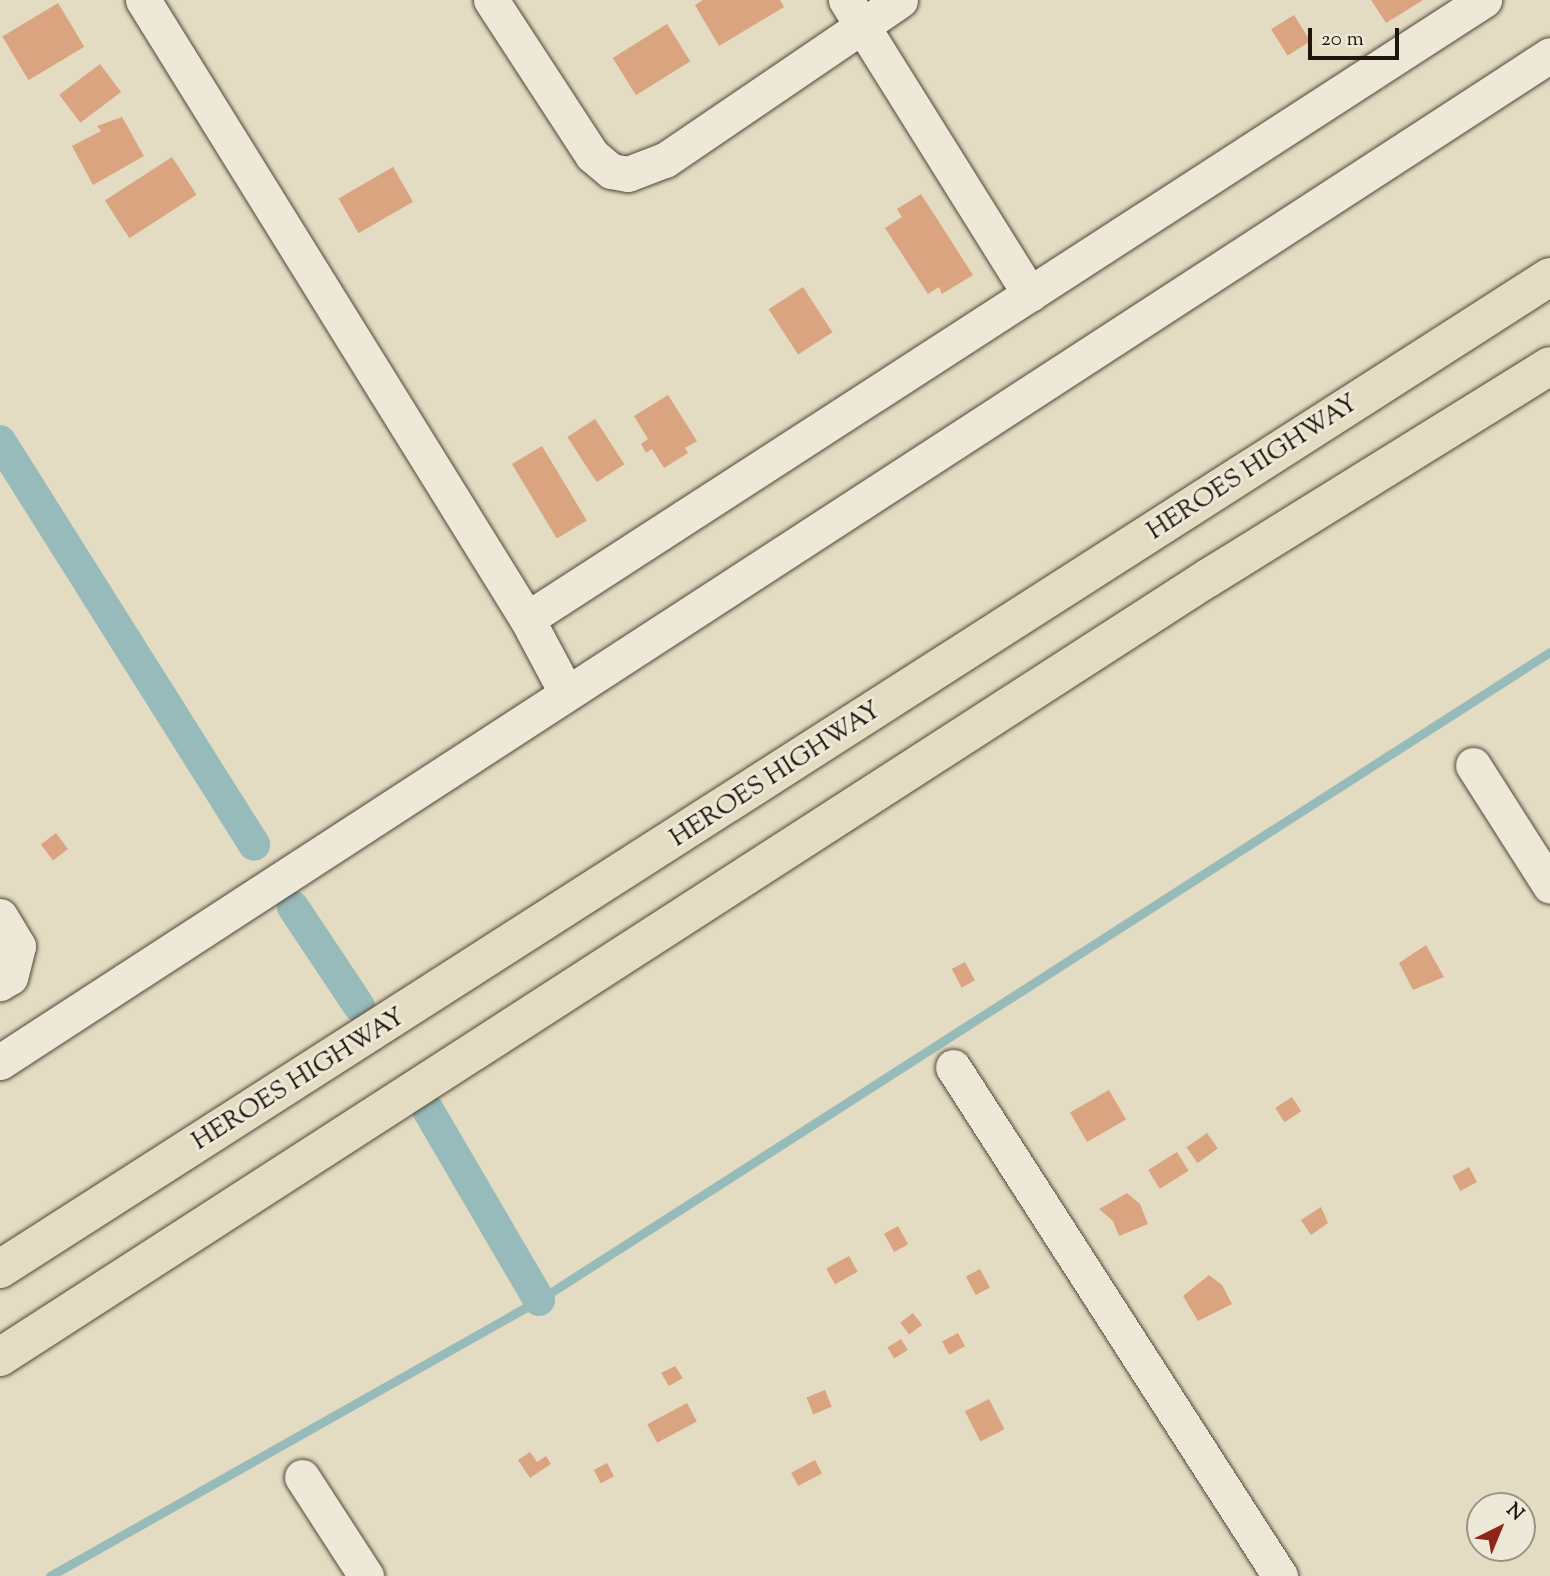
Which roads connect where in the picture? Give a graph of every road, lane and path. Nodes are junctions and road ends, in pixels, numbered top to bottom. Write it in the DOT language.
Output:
graph roads {
  1 [pos="144,0"];
  2 [pos="491,0"];
  3 [pos="900,0"];
  4 [pos="1484,0"];
  5 [pos="854,13"];
  6 [pos="1550,55"];
  7 [pos="1550,277"];
  8 [pos="1030,294"];
  9 [pos="1550,366"];
  10 [pos="527,619"];
  11 [pos="566,692"];
  12 [pos="1473,765"];
  13 [pos="1550,886"];
  14 [pos="0,916"];
  15 [pos="0,983"];
  16 [pos="0,1062"];
  17 [pos="953,1068"];
  18 [pos="0,1269"];
  19 [pos="0,1357"];
  20 [pos="302,1477"];
  21 [pos="366,1576"];
  22 [pos="1280,1576"];
  1 -- 10 [label="street"];
  2 -- 5 [label="street"];
  3 -- 5 [label="street"];
  4 -- 8 [label="street"];
  5 -- 8 [label="street"];
  6 -- 11 [label="street"];
  7 -- 18 [label="main road, HEROES HIGHWAY"];
  8 -- 10 [label="street"];
  9 -- 19 [label="main road"];
  10 -- 11 [label="street"];
  11 -- 16 [label="street"];
  12 -- 13 [label="street"];
  14 -- 15 [label="street"];
  17 -- 22 [label="street"];
  20 -- 21 [label="street"];
}
